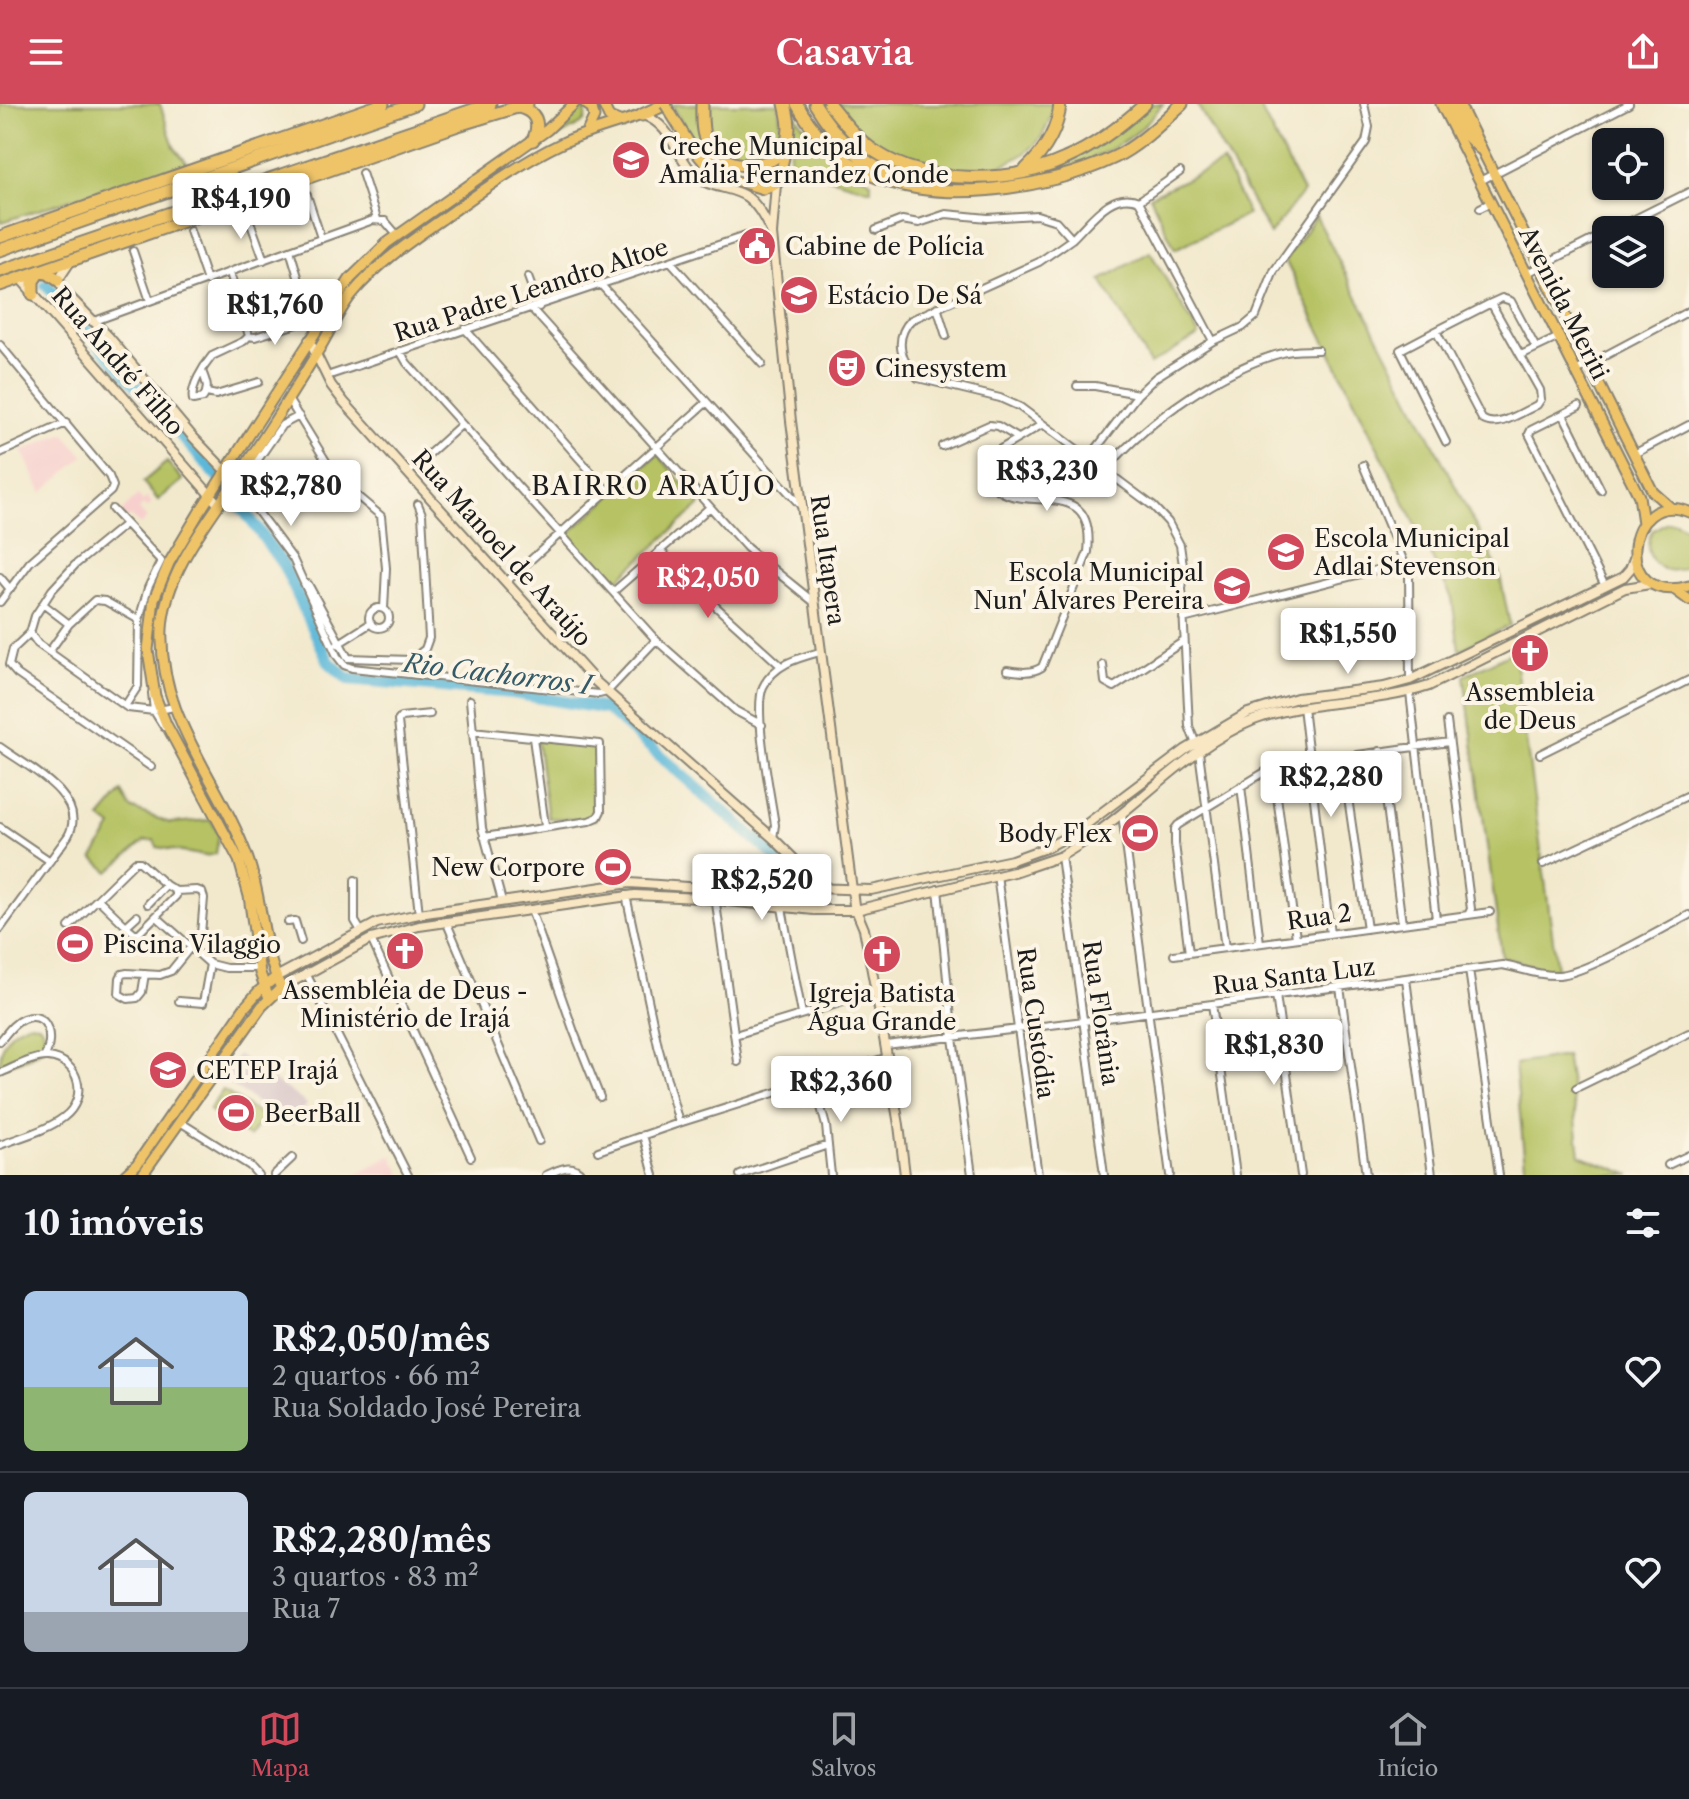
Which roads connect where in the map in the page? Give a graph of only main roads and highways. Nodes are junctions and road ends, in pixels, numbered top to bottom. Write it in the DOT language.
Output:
graph roads {
  1 [pos="383,104"];
  2 [pos="415,104"];
  3 [pos="490,104"];
  4 [pos="586,104"];
  5 [pos="603,104"];
  6 [pos="665,104"];
  7 [pos="702,104"];
  8 [pos="785,104"];
  9 [pos="797,104"];
  10 [pos="815,104"];
  11 [pos="829,104"];
  12 [pos="1060,104"];
  13 [pos="1145,104"];
  14 [pos="1182,104"];
  15 [pos="1441,104"];
  16 [pos="1449,104"];
  17 [pos="1459,104"];
  18 [pos="574,105"];
  19 [pos="522,106"];
  20 [pos="476,109"];
  21 [pos="352,114"];
  22 [pos="642,115"];
  23 [pos="622,122"];
  24 [pos="587,132"];
  25 [pos="436,133"];
  26 [pos="533,140"];
  27 [pos="309,142"];
  28 [pos="787,142"];
  29 [pos="1480,148"];
  30 [pos="505,159"];
  31 [pos="1023,171"];
  32 [pos="776,184"];
  33 [pos="487,186"];
  34 [pos="928,188"];
  35 [pos="772,234"];
  36 [pos="0,237"];
  37 [pos="0,250"];
  38 [pos="70,261"];
  39 [pos="0,271"];
  40 [pos="39,272"];
  41 [pos="20,278"];
  42 [pos="57,279"];
  43 [pos="0,285"];
  44 [pos="33,294"];
  45 [pos="309,340"];
  46 [pos="301,352"];
  47 [pos="315,356"];
  48 [pos="225,470"];
  49 [pos="235,481"];
  50 [pos="209,496"];
  51 [pos="219,505"];
  52 [pos="1671,508"];
  53 [pos="1689,512"];
  54 [pos="1643,523"];
  55 [pos="1635,556"];
  56 [pos="1650,584"];
  57 [pos="1689,586"];
  58 [pos="1674,589"];
  59 [pos="1689,600"];
  60 [pos="1197,748"];
  61 [pos="808,873"];
  62 [pos="852,877"];
  63 [pos="675,886"];
  64 [pos="829,888"];
  65 [pos="842,889"];
  66 [pos="807,890"];
  67 [pos="852,890"];
  68 [pos="674,896"];
  69 [pos="868,908"];
  70 [pos="814,910"];
  71 [pos="856,910"];
  72 [pos="864,929"];
  73 [pos="278,972"];
  74 [pos="264,986"];
  75 [pos="281,988"];
  76 [pos="269,998"];
  77 [pos="125,1175"];
  78 [pos="142,1175"];
  79 [pos="905,1175"];
  1 -- 21 [label="highway"];
  2 -- 27 [label="highway"];
  3 -- 20 [label="highway"];
  4 -- 24 [label="main road"];
  5 -- 23 [label="main road"];
  6 -- 22 [label="highway"];
  6 -- 32 [label="main road, bridge"];
  7 -- 28 [label="highway"];
  8 -- 28 [label="highway"];
  9 -- 34 [label="highway"];
  10 -- 34 [label="highway"];
  11 -- 31 [label="highway"];
  12 -- 31 [label="highway"];
  13 -- 31 [label="highway"];
  14 -- 34 [label="highway"];
  15 -- 54 [label="main road, Avenida Meriti"];
  16 -- 29 [label="highway"];
  17 -- 29 [label="main road, Avenida Meriti"];
  18 -- 26 [label="main road"];
  19 -- 25 [label="highway"];
  19 -- 26 [label="highway"];
  20 -- 25 [label="highway"];
  20 -- 39 [label="highway"];
  21 -- 27 [label="highway"];
  21 -- 36 [label="highway"];
  22 -- 23 [label="main road"];
  22 -- 35 [label="main road, Rua Itapera"];
  23 -- 24 [label="main road"];
  24 -- 33 [label="main road"];
  25 -- 38 [label="highway"];
  26 -- 30 [label="main road"];
  27 -- 37 [label="highway"];
  28 -- 32 [label="main road"];
  29 -- 52 [label="main road, Avenida Meriti"];
  30 -- 33 [label="main road"];
  30 -- 45 [label="main road"];
  32 -- 35 [label="main road, Rua Itapera"];
  33 -- 47 [label="main road"];
  35 -- 62 [label="main road, Rua Itapera"];
  38 -- 40 [label="highway"];
  38 -- 42 [label="main road, Rua André Filho"];
  40 -- 41 [label="highway"];
  40 -- 42 [label="highway"];
  40 -- 44 [label="highway"];
  41 -- 43 [label="highway"];
  41 -- 44 [label="main road, Rua André Filho"];
  42 -- 48 [label="main road, Rua André Filho"];
  44 -- 50 [label="main road, Rua André Filho"];
  45 -- 46 [label="main road"];
  45 -- 47 [label="main road, Rua Manoel de Araújo"];
  46 -- 47 [label="main road"];
  46 -- 48 [label="main road"];
  47 -- 49 [label="main road"];
  47 -- 61 [label="main road, Rua Manoel de Araújo"];
  48 -- 49 [label="main road, Rua André Filho"];
  48 -- 50 [label="main road"];
  49 -- 51 [label="main road"];
  50 -- 51 [label="main road, Rua André Filho"];
  50 -- 74 [label="main road"];
  51 -- 73 [label="main road"];
  52 -- 53 [label="main road"];
  52 -- 54 [label="main road"];
  54 -- 55 [label="main road"];
  55 -- 56 [label="main road"];
  55 -- 60 [label="main road"];
  56 -- 58 [label="main road"];
  56 -- 60 [label="main road"];
  57 -- 58 [label="main road"];
  58 -- 59 [label="main road"];
  60 -- 67 [label="main road"];
  60 -- 69 [label="main road"];
  61 -- 64 [label="main road, Rua Manoel de Araújo"];
  61 -- 66 [label="main road"];
  62 -- 65 [label="main road"];
  62 -- 67 [label="main road, Rua Itapera"];
  63 -- 66 [label="main road"];
  63 -- 68 [label="main road"];
  63 -- 73 [label="main road"];
  64 -- 65 [label="main road"];
  64 -- 66 [label="main road"];
  65 -- 67 [label="main road"];
  66 -- 70 [label="main road"];
  67 -- 69 [label="main road"];
  67 -- 71 [label="main road, Rua Itapera"];
  68 -- 70 [label="main road"];
  68 -- 75 [label="main road"];
  69 -- 71 [label="main road"];
  69 -- 72 [label="main road"];
  70 -- 71 [label="main road"];
  71 -- 72 [label="main road, Rua Itapera"];
  72 -- 79 [label="main road"];
  73 -- 74 [label="main road"];
  73 -- 75 [label="main road"];
  74 -- 76 [label="main road"];
  74 -- 77 [label="main road"];
  75 -- 76 [label="main road"];
  76 -- 78 [label="main road"];
}
